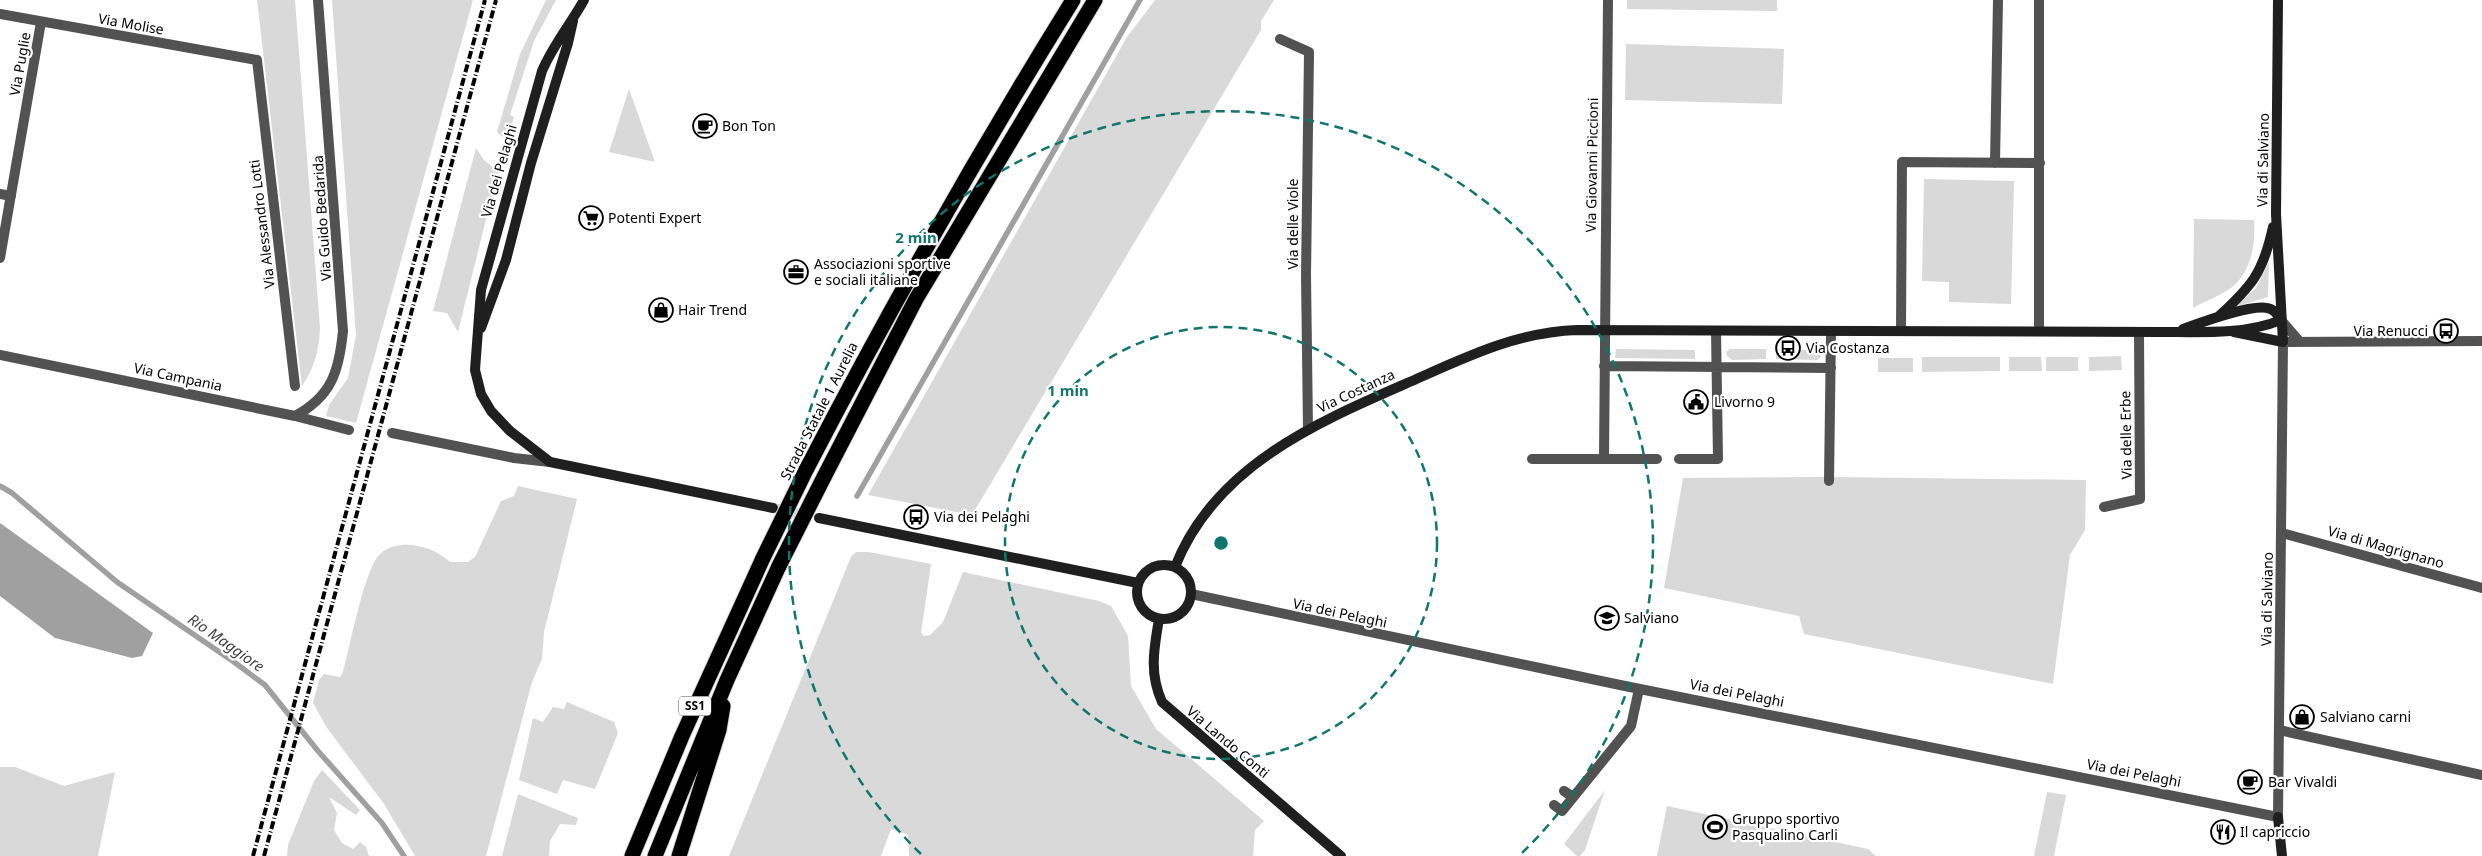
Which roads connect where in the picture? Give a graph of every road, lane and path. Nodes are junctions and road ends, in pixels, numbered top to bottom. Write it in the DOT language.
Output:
graph roads {
  1 [pos="318,0"];
  2 [pos="584,0"];
  3 [pos="1073,0"];
  4 [pos="1095,0"];
  5 [pos="1608,0"];
  6 [pos="1998,0"];
  7 [pos="2039,0"];
  8 [pos="2278,0"];
  9 [pos="0,14"];
  10 [pos="573,20"];
  11 [pos="41,22"];
  12 [pos="1280,39"];
  13 [pos="257,60"];
  14 [pos="517,160"];
  15 [pos="531,163"];
  16 [pos="1995,163"];
  17 [pos="2040,163"];
  18 [pos="0,194"];
  19 [pos="12,196"];
  20 [pos="2276,214"];
  21 [pos="0,258"];
  22 [pos="2218,317"];
  23 [pos="2281,320"];
  24 [pos="1604,330"];
  25 [pos="2223,330"];
  26 [pos="1716,331"];
  27 [pos="1831,331"];
  28 [pos="1901,331"];
  29 [pos="2039,331"];
  30 [pos="2139,332"];
  31 [pos="2172,332"];
  32 [pos="477,339"];
  33 [pos="2283,342"];
  34 [pos="2300,342"];
  35 [pos="2482,342"];
  36 [pos="0,355"];
  37 [pos="1604,366"];
  38 [pos="1717,367"];
  39 [pos="1831,368"];
  40 [pos="295,386"];
  41 [pos="295,416"];
  42 [pos="1308,429"];
  43 [pos="349,430"];
  44 [pos="392,433"];
  45 [pos="1532,459"];
  46 [pos="1604,459"];
  47 [pos="1657,459"];
  48 [pos="1679,459"];
  49 [pos="550,462"];
  50 [pos="1830,481"];
  51 [pos="2104,507"];
  52 [pos="773,508"];
  53 [pos="819,518"];
  54 [pos="2282,533"];
  55 [pos="1176,567"];
  56 [pos="1138,583"];
  57 [pos="2482,588"];
  58 [pos="1191,594"];
  59 [pos="1159,619"];
  60 [pos="727,680"];
  61 [pos="1639,689"];
  62 [pos="2278,730"];
  63 [pos="2482,775"];
  64 [pos="1554,804"];
  65 [pos="2278,817"];
  66 [pos="644,824"];
  67 [pos="626,856"];
  68 [pos="632,856"];
  69 [pos="655,856"];
  70 [pos="679,856"];
  71 [pos="1341,856"];
  72 [pos="2282,856"];
  1 -- 41 [label="street, Via Guido Bedarida"];
  2 -- 10 [label="street, Via dei Pelaghi"];
  3 -- 66 [label="highway, Strada Statale 1 Aurelia / SS1, bridge"];
  4 -- 60 [label="highway, SS1, bridge"];
  5 -- 24 [label="street, Via Giovanni Piccioni"];
  6 -- 16 [label="street"];
  7 -- 17 [label="street"];
  8 -- 20 [label="street, Via di Salviano"];
  9 -- 11 [label="street, Via Molise"];
  10 -- 14 [label="street, Via dei Pelaghi"];
  10 -- 15 [label="street, Via dei Pelaghi"];
  11 -- 13 [label="street, Via Molise"];
  11 -- 19 [label="street, Via Puglie"];
  12 -- 42 [label="street, Via delle Viole"];
  13 -- 40 [label="street, Via Alessandro Lotti"];
  14 -- 15 [label="street"];
  14 -- 32 [label="street, Via dei Pelaghi"];
  15 -- 32 [label="street, Via dei Pelaghi"];
  16 -- 17 [label="street"];
  16 -- 28 [label="street"];
  17 -- 29 [label="street"];
  18 -- 19 [label="street"];
  19 -- 21 [label="street, Via Puglie"];
  20 -- 22 [label="street, Via Costanza"];
  20 -- 23 [label="street, Via di Salviano"];
  22 -- 23 [label="street, Via Costanza"];
  22 -- 31 [label="street, Via Costanza"];
  23 -- 25 [label="street, Via Costanza"];
  23 -- 33 [label="street, Via di Salviano"];
  23 -- 34 [label="street"];
  24 -- 26 [label="street, Via Costanza"];
  24 -- 37 [label="street"];
  24 -- 42 [label="street, Via Costanza"];
  25 -- 31 [label="street, Via Costanza"];
  25 -- 33 [label="street, Via Costanza"];
  26 -- 27 [label="street, Via Costanza"];
  26 -- 38 [label="street"];
  27 -- 28 [label="street, Via Costanza"];
  27 -- 39 [label="street"];
  28 -- 29 [label="street, Via Costanza"];
  29 -- 30 [label="street, Via Costanza"];
  30 -- 31 [label="street, Via Costanza"];
  30 -- 51 [label="street, Via delle Erbe"];
  32 -- 49 [label="street, Via dei Pelaghi"];
  33 -- 34 [label="street"];
  33 -- 54 [label="street, Via di Salviano"];
  34 -- 35 [label="street"];
  36 -- 41 [label="street, Via Campania"];
  37 -- 38 [label="street"];
  37 -- 46 [label="street"];
  38 -- 39 [label="street"];
  38 -- 48 [label="street"];
  39 -- 50 [label="street"];
  41 -- 43 [label="street, Via Campania"];
  42 -- 55 [label="street, Via Costanza"];
  44 -- 49 [label="street, Via dei Pelaghi"];
  45 -- 46 [label="street"];
  46 -- 47 [label="street"];
  49 -- 52 [label="street, Via dei Pelaghi"];
  53 -- 56 [label="street"];
  54 -- 57 [label="street, Via di Magrignano"];
  54 -- 62 [label="street, Via di Salviano"];
  55 -- 56 [label="street"];
  55 -- 58 [label="street"];
  56 -- 59 [label="street"];
  58 -- 59 [label="street"];
  58 -- 61 [label="street, Via dei Pelaghi"];
  59 -- 71 [label="street, Via Lando Conti"];
  60 -- 69 [label="highway, SS1"];
  60 -- 70 [label="highway"];
  61 -- 64 [label="street"];
  61 -- 65 [label="street, Via dei Pelaghi"];
  62 -- 63 [label="street"];
  62 -- 65 [label="street, Via di Salviano"];
  65 -- 72 [label="street, Via di Salviano"];
  66 -- 67 [label="highway"];
  66 -- 68 [label="highway, Strada Statale 1 Aurelia / SS1"];
}
